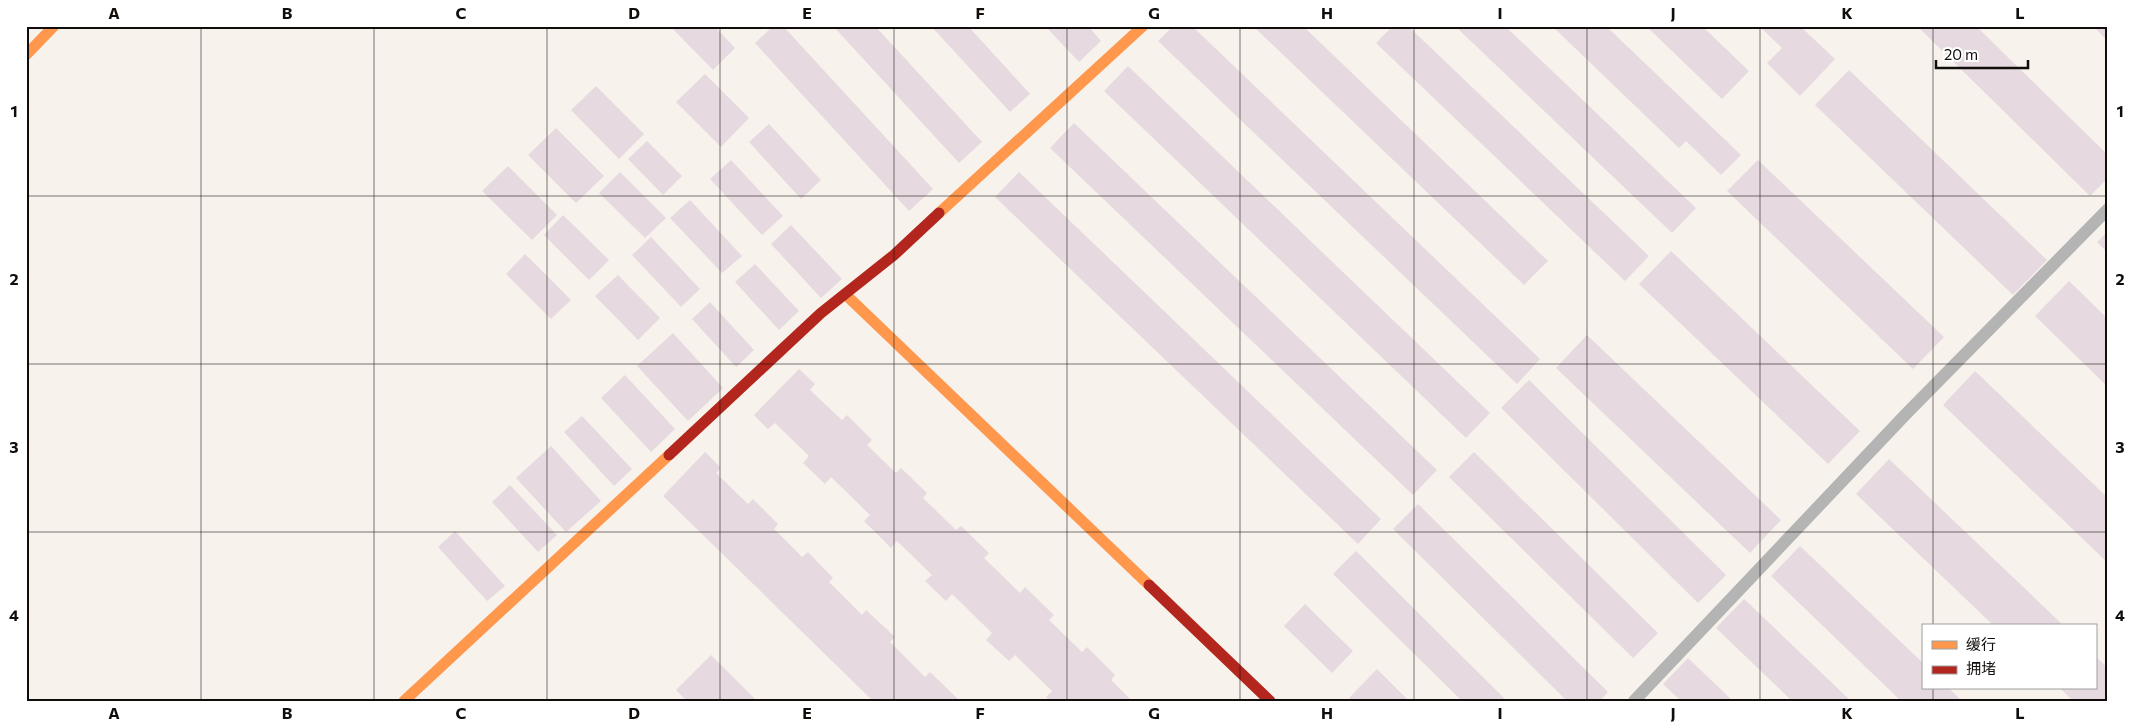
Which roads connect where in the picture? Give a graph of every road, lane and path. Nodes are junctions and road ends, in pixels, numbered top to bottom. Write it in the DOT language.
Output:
graph roads {
  1 [pos="54,26"];
  2 [pos="1143,26"];
  3 [pos="26,55"];
  4 [pos="2108,209"];
  5 [pos="845,294"];
  6 [pos="404,701"];
  7 [pos="1270,701"];
  8 [pos="1634,701"];
  1 -- 3 [label="main road"];
  2 -- 5 [label="main road"];
  4 -- 8 [label="lane"];
  5 -- 6 [label="main road"];
  5 -- 7 [label="main road"];
}
